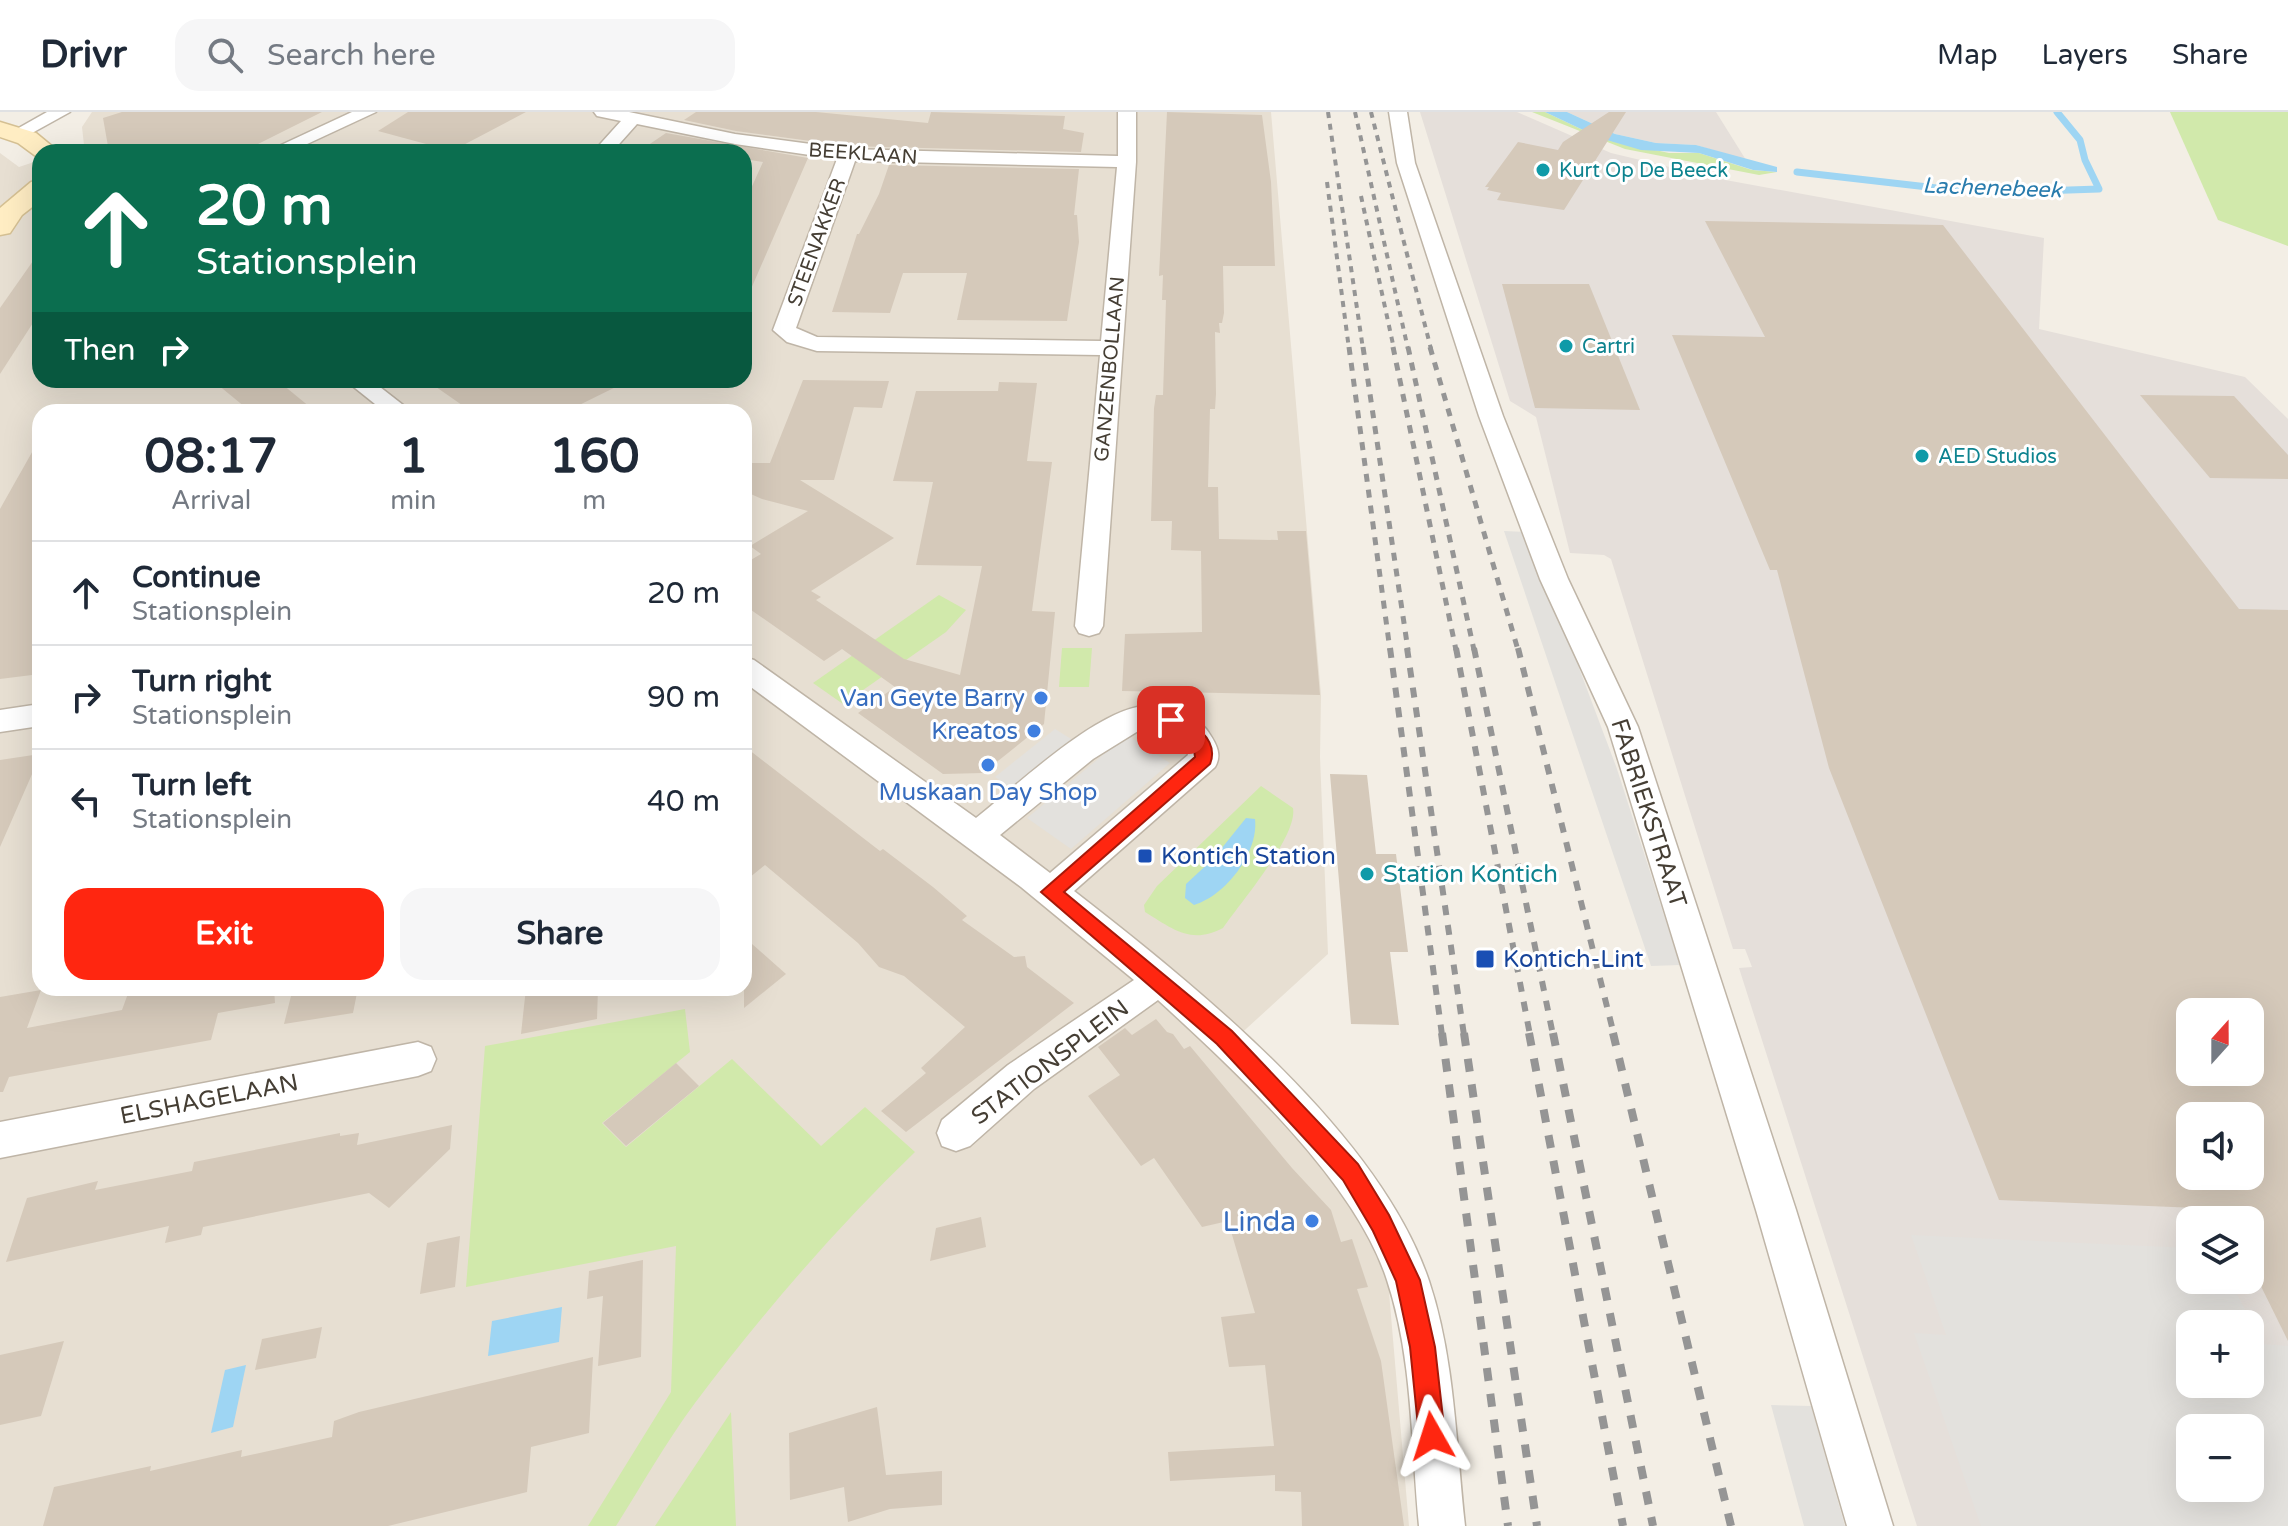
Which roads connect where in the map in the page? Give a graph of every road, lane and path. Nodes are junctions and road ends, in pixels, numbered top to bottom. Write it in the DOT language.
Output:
graph roads {
  1 [pos="61,112"];
  2 [pos="367,112"];
  3 [pos="603,112"];
  4 [pos="1127,112"];
  5 [pos="1398,112"];
  6 [pos="632,119"];
  7 [pos="340,126"];
  8 [pos="8,132"];
  9 [pos="295,144"];
  10 [pos="323,144"];
  11 [pos="609,144"];
  12 [pos="32,145"];
  13 [pos="848,155"];
  14 [pos="1127,162"];
  15 [pos="32,194"];
  16 [pos="0,227"];
  17 [pos="1110,348"];
  18 [pos="367,388"];
  19 [pos="389,404"];
  20 [pos="1089,626"];
  21 [pos="752,673"];
  22 [pos="32,716"];
  23 [pos="0,721"];
  24 [pos="975,837"];
  25 [pos="1051,892"];
  26 [pos="1144,992"];
  27 [pos="418,1059"];
  28 [pos="956,1133"];
  29 [pos="0,1140"];
  30 [pos="1442,1526"];
  31 [pos="1870,1526"];
  1 -- 8 [label="street"];
  2 -- 7 [label="street"];
  3 -- 6 [label="street, BEEKLAAN"];
  4 -- 14 [label="street, GANZENBOLLAAN"];
  5 -- 31 [label="street, FABRIEKSTRAAT"];
  6 -- 11 [label="street"];
  6 -- 13 [label="street, BEEKLAAN"];
  7 -- 9 [label="street"];
  7 -- 10 [label="street"];
  8 -- 12 [label="street"];
  13 -- 14 [label="street, BEEKLAAN"];
  13 -- 17 [label="street, STEENAKKER"];
  14 -- 17 [label="street, GANZENBOLLAAN"];
  15 -- 16 [label="street"];
  17 -- 20 [label="street, GANZENBOLLAAN"];
  18 -- 19 [label="street"];
  21 -- 24 [label="street, STATIONSPLEIN"];
  22 -- 23 [label="street"];
  24 -- 25 [label="street, STATIONSPLEIN"];
  24 -- 25 [label="street"];
  25 -- 30 [label="street, STATIONSPLEIN"];
  26 -- 28 [label="street, STATIONSPLEIN"];
  27 -- 29 [label="street, ELSHAGELAAN"];
}
